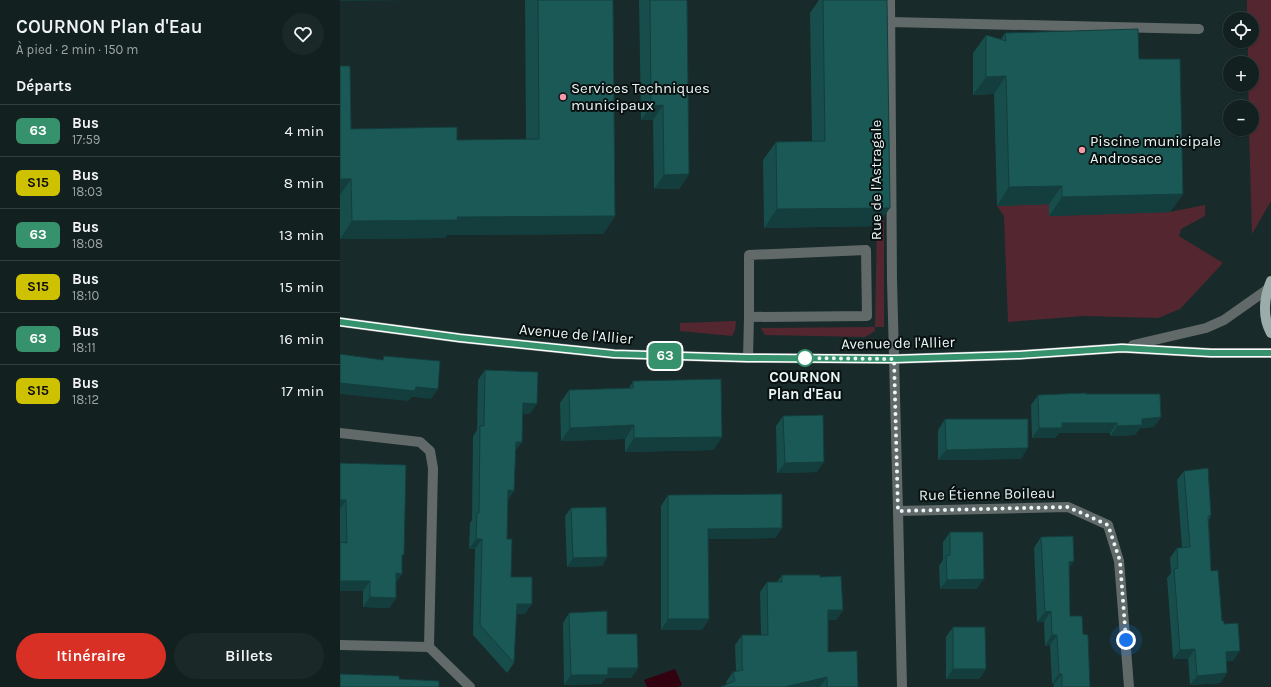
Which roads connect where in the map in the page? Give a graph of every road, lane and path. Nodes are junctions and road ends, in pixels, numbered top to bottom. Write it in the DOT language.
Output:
graph roads {
  1 [pos="890,0"];
  2 [pos="890,22"];
  3 [pos="1199,29"];
  4 [pos="1269,285"];
  5 [pos="748,317"];
  6 [pos="340,322"];
  7 [pos="1271,333"];
  8 [pos="1122,348"];
  9 [pos="1271,353"];
  10 [pos="748,358"];
  11 [pos="894,359"];
  12 [pos="340,432"];
  13 [pos="898,511"];
  14 [pos="340,645"];
  15 [pos="429,647"];
  16 [pos="470,687"];
  17 [pos="902,687"];
  18 [pos="1129,687"];
  1 -- 2 [label="street, Rue de l'Astragale"];
  2 -- 3 [label="street"];
  2 -- 11 [label="street, Rue de l'Astragale"];
  4 -- 7 [label="main road"];
  4 -- 8 [label="street, Avenue de l'Allier"];
  5 -- 5 [label="street"];
  5 -- 10 [label="street"];
  6 -- 10 [label="street, Avenue de l'Allier"];
  8 -- 9 [label="street, Avenue de l'Allier"];
  8 -- 11 [label="street, Avenue de l'Allier"];
  10 -- 11 [label="street, Avenue de l'Allier"];
  11 -- 13 [label="street, Rue Étienne Boileau"];
  12 -- 15 [label="street"];
  13 -- 17 [label="street"];
  13 -- 18 [label="street, Rue Étienne Boileau"];
  14 -- 15 [label="street"];
  15 -- 16 [label="street"];
}
